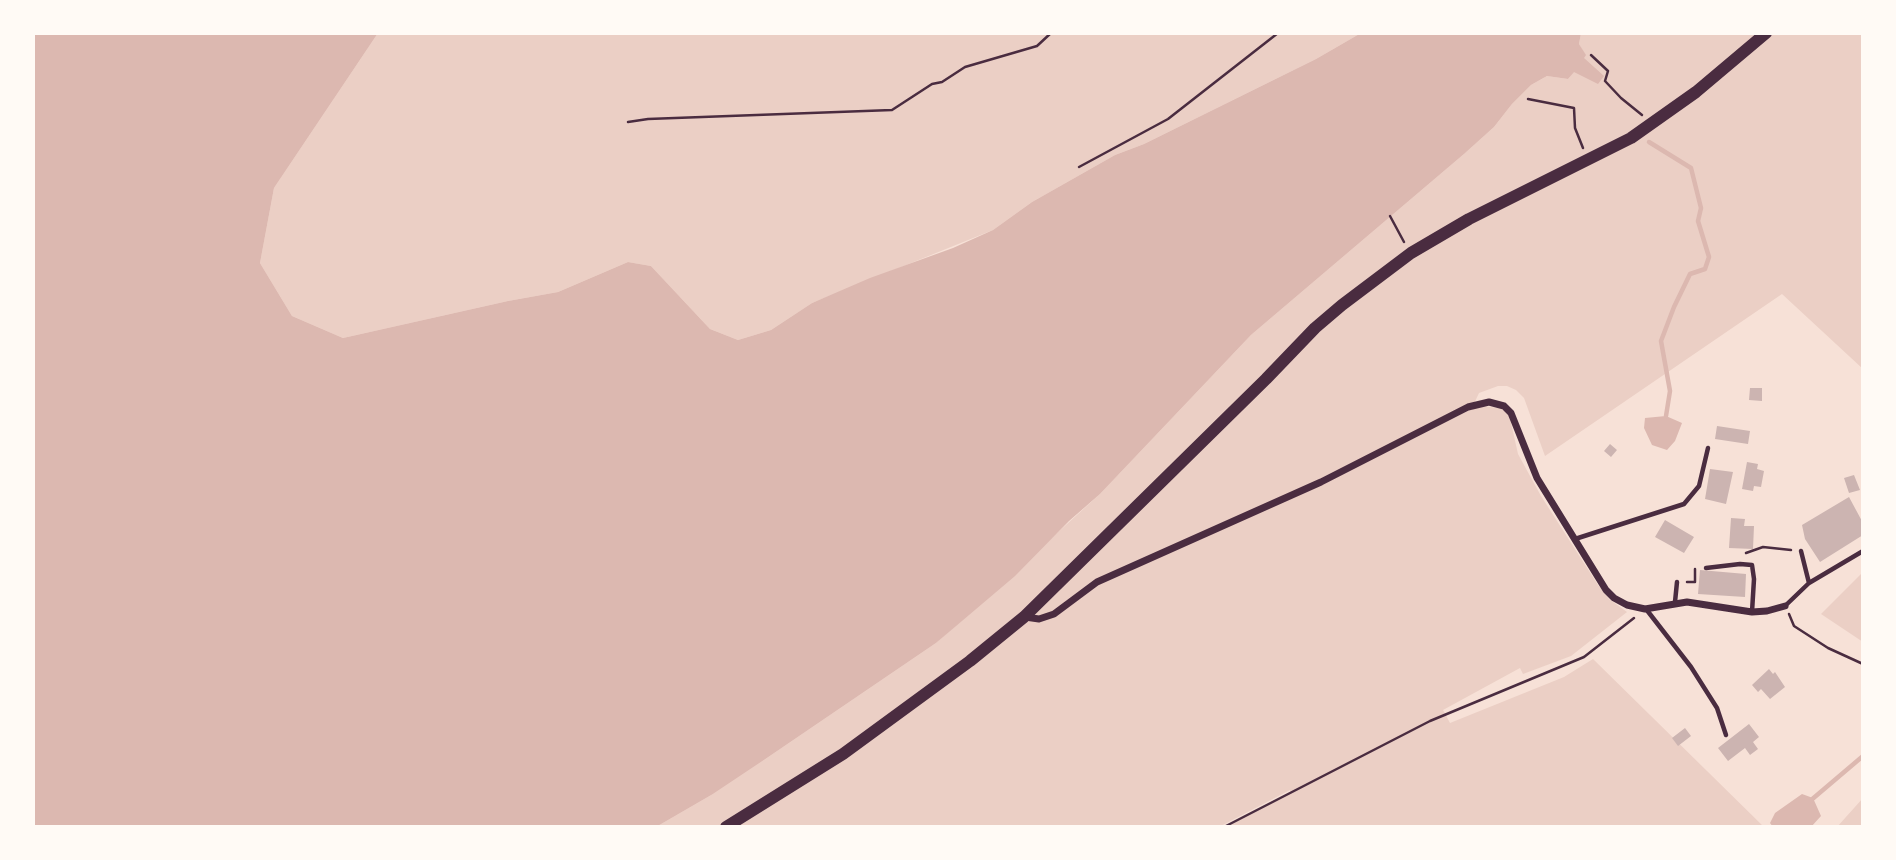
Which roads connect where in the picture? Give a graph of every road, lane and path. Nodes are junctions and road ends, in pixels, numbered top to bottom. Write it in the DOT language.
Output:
graph roads {
  1 [pos="1051,33"];
  2 [pos="1278,33"];
  3 [pos="1766,33"];
  4 [pos="1591,55"];
  5 [pos="1528,99"];
  6 [pos="1644,116"];
  7 [pos="628,122"];
  8 [pos="1584,151"];
  9 [pos="1079,167"];
  10 [pos="1390,216"];
  11 [pos="1411,253"];
  12 [pos="1708,448"];
  13 [pos="1574,539"];
  14 [pos="1801,551"];
  15 [pos="1863,551"];
  16 [pos="1740,556"];
  17 [pos="1706,568"];
  18 [pos="1677,582"];
  19 [pos="1808,583"];
  20 [pos="1675,602"];
  21 [pos="1785,606"];
  22 [pos="1645,609"];
  23 [pos="1752,612"];
  24 [pos="1024,617"];
  25 [pos="1863,664"];
  26 [pos="1726,735"];
  27 [pos="726,827"];
  28 [pos="1224,827"];
  1 -- 7 [label="path"];
  2 -- 9 [label="path"];
  3 -- 11 [label="street"];
  4 -- 6 [label="path"];
  5 -- 8 [label="path"];
  10 -- 11 [label="path"];
  11 -- 24 [label="street"];
  12 -- 13 [label="lane"];
  13 -- 22 [label="street"];
  13 -- 24 [label="street"];
  14 -- 16 [label="path"];
  14 -- 19 [label="lane"];
  15 -- 19 [label="lane"];
  17 -- 18 [label="path"];
  17 -- 23 [label="lane"];
  18 -- 20 [label="lane"];
  19 -- 21 [label="lane"];
  20 -- 22 [label="street"];
  20 -- 23 [label="street"];
  21 -- 23 [label="street"];
  21 -- 25 [label="path"];
  22 -- 26 [label="lane"];
  22 -- 28 [label="path"];
  24 -- 27 [label="street"];
}
